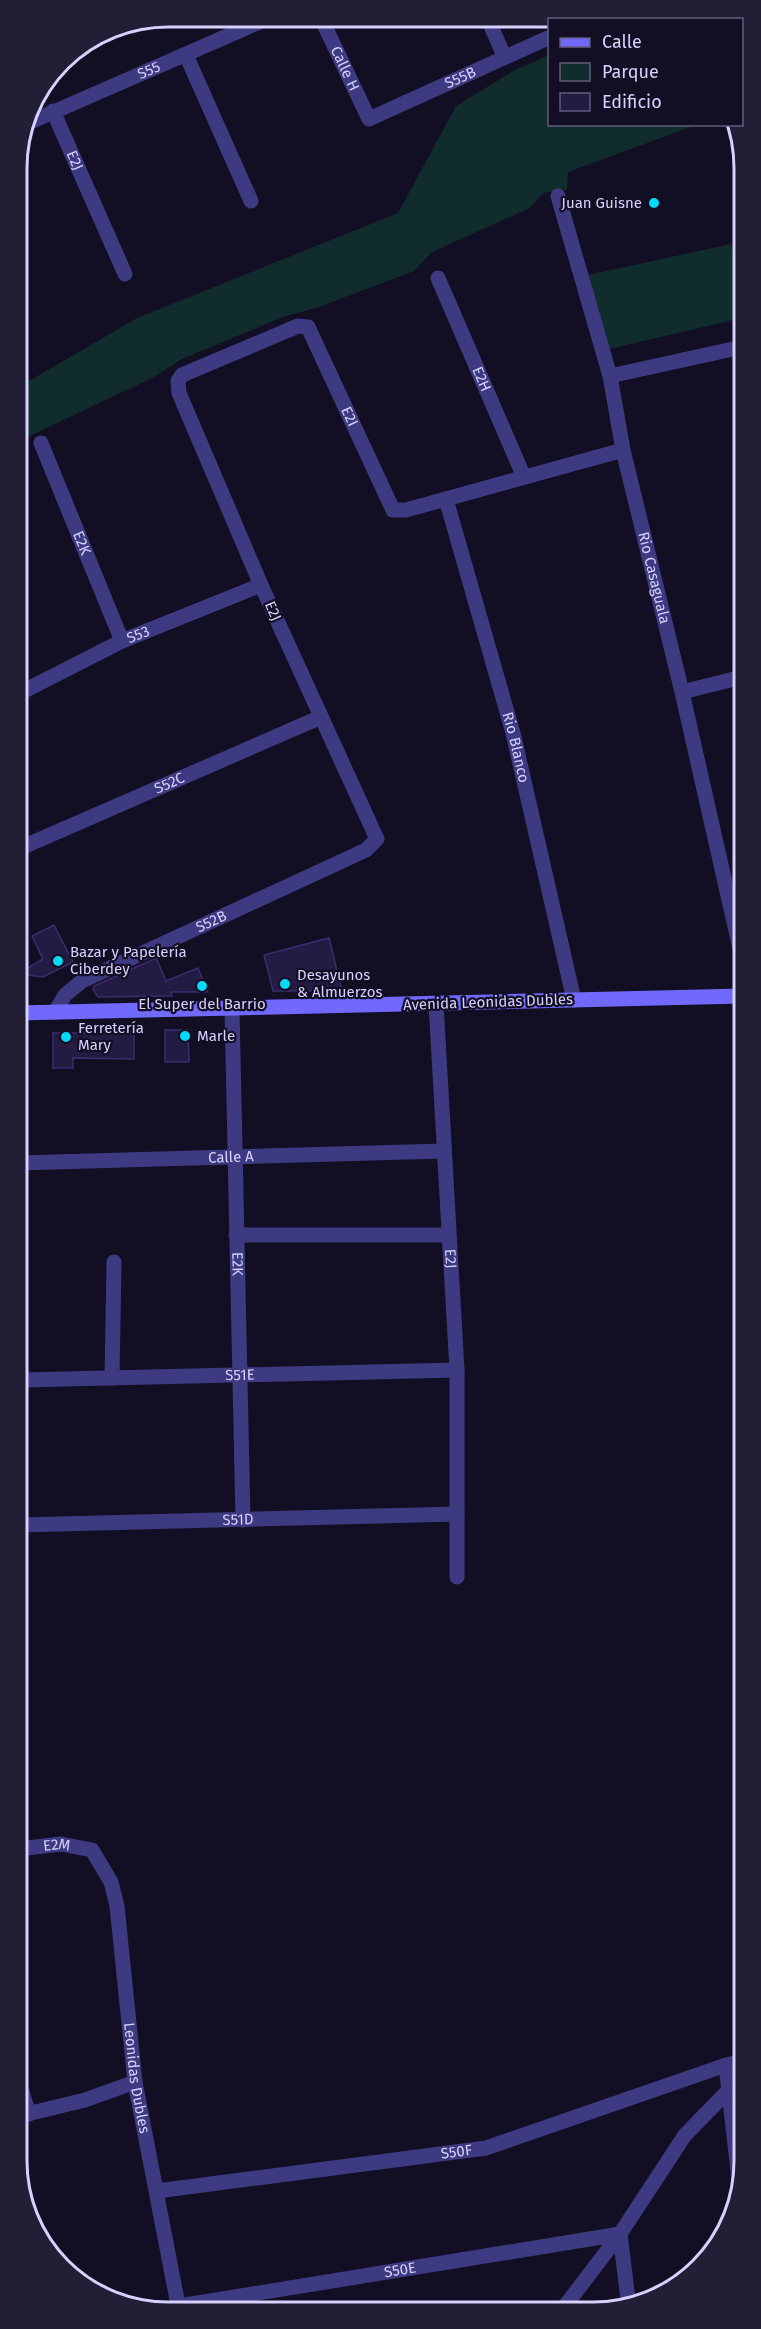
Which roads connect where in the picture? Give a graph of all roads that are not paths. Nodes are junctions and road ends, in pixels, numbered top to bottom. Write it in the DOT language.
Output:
graph roads {
  1 [pos="249,27"];
  2 [pos="325,27"];
  3 [pos="491,27"];
  4 [pos="548,37"];
  5 [pos="186,55"];
  6 [pos="504,56"];
  7 [pos="53,111"];
  8 [pos="36,119"];
  9 [pos="369,119"];
  10 [pos="558,196"];
  11 [pos="251,201"];
  12 [pos="125,274"];
  13 [pos="438,278"];
  14 [pos="734,349"];
  15 [pos="610,376"];
  16 [pos="178,381"];
  17 [pos="41,443"];
  18 [pos="623,450"];
  19 [pos="524,477"];
  20 [pos="446,499"];
  21 [pos="261,585"];
  22 [pos="122,641"];
  23 [pos="734,679"];
  24 [pos="27,689"];
  25 [pos="682,692"];
  26 [pos="321,717"];
  27 [pos="377,839"];
  28 [pos="27,845"];
  29 [pos="734,922"];
  30 [pos="734,996"];
  31 [pos="574,1000"];
  32 [pos="436,1004"];
  33 [pos="232,1009"];
  34 [pos="55,1012"];
  35 [pos="27,1013"];
  36 [pos="444,1151"];
  37 [pos="236,1157"];
  38 [pos="27,1163"];
  39 [pos="236,1235"];
  40 [pos="448,1235"];
  41 [pos="114,1262"];
  42 [pos="457,1370"];
  43 [pos="240,1375"];
  44 [pos="112,1378"];
  45 [pos="27,1380"];
  46 [pos="457,1514"];
  47 [pos="243,1520"];
  48 [pos="27,1525"];
  49 [pos="457,1577"];
  50 [pos="27,1848"];
  51 [pos="92,1850"];
  52 [pos="734,2063"];
  53 [pos="726,2065"];
  54 [pos="135,2082"];
  55 [pos="728,2091"];
  56 [pos="27,2114"];
  57 [pos="734,2140"];
  58 [pos="157,2191"];
  59 [pos="620,2235"];
  60 [pos="628,2297"];
  61 [pos="178,2302"];
  62 [pos="215,2302"];
  63 [pos="568,2302"];
  1 -- 5 [label="street, S55"];
  2 -- 9 [label="street, Calle H"];
  3 -- 6 [label="street"];
  4 -- 6 [label="street, S55B"];
  5 -- 7 [label="street, S55"];
  5 -- 11 [label="street"];
  6 -- 9 [label="street, S55B"];
  7 -- 8 [label="street, S55"];
  7 -- 12 [label="street, E2J"];
  10 -- 15 [label="street, Rio Casaguala"];
  13 -- 19 [label="street, E2H"];
  14 -- 15 [label="street"];
  15 -- 18 [label="street, Rio Casaguala"];
  16 -- 20 [label="street, E2I"];
  16 -- 21 [label="street, E2J"];
  17 -- 22 [label="street, E2K"];
  18 -- 19 [label="street"];
  18 -- 25 [label="street, Rio Casaguala"];
  19 -- 20 [label="street"];
  20 -- 31 [label="street, Rio Blanco"];
  21 -- 22 [label="street, S53"];
  21 -- 26 [label="street, E2J"];
  22 -- 24 [label="street, S53"];
  23 -- 25 [label="street"];
  25 -- 29 [label="street, Rio Casaguala"];
  26 -- 27 [label="street, E2J"];
  26 -- 28 [label="street, S52C"];
  27 -- 34 [label="street, S52B"];
  30 -- 31 [label="main road, Avenida Leonidas Dubles"];
  31 -- 32 [label="main road, Avenida Leonidas Dubles"];
  32 -- 33 [label="main road, Avenida Leonidas Dubles"];
  32 -- 36 [label="street, E2J"];
  33 -- 34 [label="main road, Avenida Leonidas Dubles"];
  33 -- 37 [label="street, E2K"];
  34 -- 35 [label="main road, Avenida Leonidas Dubles"];
  36 -- 37 [label="street, Calle A"];
  36 -- 40 [label="street, E2J"];
  37 -- 38 [label="street, Calle A"];
  37 -- 39 [label="street, E2K"];
  39 -- 40 [label="street"];
  39 -- 43 [label="street, E2K"];
  40 -- 42 [label="street, E2J"];
  41 -- 44 [label="street"];
  42 -- 43 [label="street, S51E"];
  42 -- 46 [label="street, E2J"];
  43 -- 44 [label="street, S51E"];
  43 -- 47 [label="street, E2K"];
  44 -- 45 [label="street, S51E"];
  46 -- 47 [label="street, S51D"];
  46 -- 49 [label="street, E2J"];
  47 -- 48 [label="street, S51D"];
  50 -- 51 [label="street, E2M"];
  51 -- 54 [label="street, Leonidas Dubles"];
  52 -- 53 [label="street, S50F"];
  53 -- 55 [label="street"];
  53 -- 58 [label="street, S50F"];
  54 -- 56 [label="street"];
  54 -- 58 [label="street, Leonidas Dubles"];
  55 -- 57 [label="street"];
  55 -- 59 [label="street"];
  58 -- 61 [label="street, Leonidas Dubles"];
  59 -- 60 [label="street"];
  59 -- 62 [label="street, S50E"];
  59 -- 63 [label="street"];
}
